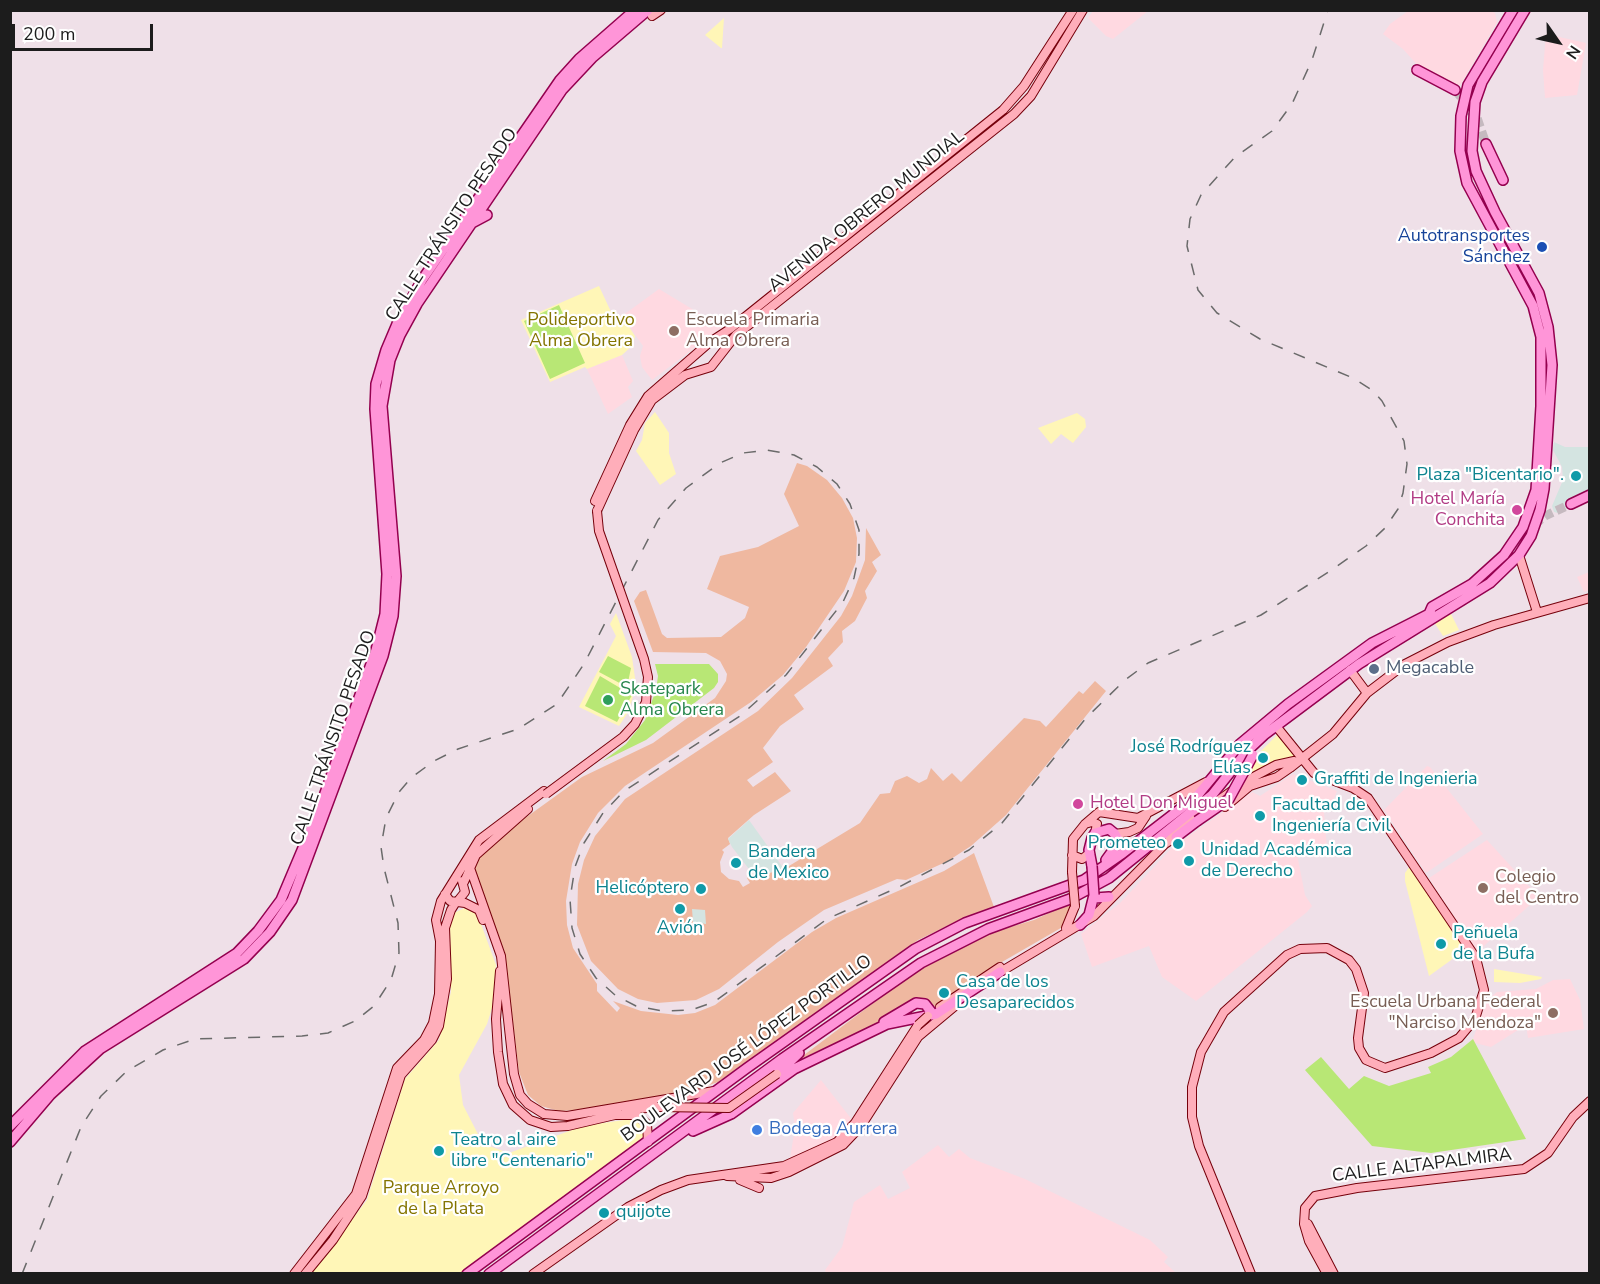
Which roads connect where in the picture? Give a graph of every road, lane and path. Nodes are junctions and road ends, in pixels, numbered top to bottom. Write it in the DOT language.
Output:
graph roads {
  1 [pos="661,10"];
  2 [pos="1514,10"];
  3 [pos="1525,10"];
  4 [pos="1079,11"];
  5 [pos="642,13"];
  6 [pos="1483,67"];
  7 [pos="1416,70"];
  8 [pos="1455,90"];
  9 [pos="1467,115"];
  10 [pos="1486,144"];
  11 [pos="1472,152"];
  12 [pos="1503,180"];
  13 [pos="487,215"];
  14 [pos="471,223"];
  15 [pos="1540,337"];
  16 [pos="642,408"];
  17 [pos="1544,428"];
  18 [pos="1590,495"];
  19 [pos="1571,504"];
  20 [pos="1525,535"];
  21 [pos="1519,555"];
  22 [pos="1472,584"];
  23 [pos="1590,597"];
  24 [pos="1537,611"];
  25 [pos="1350,670"];
  26 [pos="1366,692"];
  27 [pos="1276,726"];
  28 [pos="1264,735"];
  29 [pos="1301,758"];
  30 [pos="1290,768"];
  31 [pos="1314,773"];
  32 [pos="1217,775"];
  33 [pos="1258,778"];
  34 [pos="545,793"];
  35 [pos="1146,816"];
  36 [pos="1085,824"];
  37 [pos="1095,833"];
  38 [pos="1115,834"];
  39 [pos="1176,837"];
  40 [pos="1090,853"];
  41 [pos="1072,855"];
  42 [pos="470,868"];
  43 [pos="1095,868"];
  44 [pos="465,882"];
  45 [pos="452,883"];
  46 [pos="446,894"];
  47 [pos="1109,897"];
  48 [pos="481,901"];
  49 [pos="456,902"];
  50 [pos="1073,904"];
  51 [pos="1095,907"];
  52 [pos="1080,925"];
  53 [pos="1066,928"];
  54 [pos="1000,972"];
  55 [pos="932,1012"];
  56 [pos="867,1033"];
  57 [pos="814,1038"];
  58 [pos="794,1069"];
  59 [pos="777,1074"];
  60 [pos="718,1089"];
  61 [pos="1590,1101"];
  62 [pos="585,1121"];
  63 [pos="10,1126"];
  64 [pos="677,1138"];
  65 [pos="10,1142"];
  66 [pos="648,1142"];
  67 [pos="731,1177"];
  68 [pos="759,1188"];
  69 [pos="1305,1208"];
  70 [pos="294,1274"];
  71 [pos="305,1274"];
  72 [pos="467,1274"];
  73 [pos="489,1274"];
  74 [pos="533,1274"];
  75 [pos="1251,1274"];
  76 [pos="1327,1274"];
  77 [pos="1334,1274"];
  1 -- 5 [label="main road"];
  2 -- 6 [label="main road"];
  2 -- 15 [label="main road"];
  3 -- 11 [label="main road"];
  4 -- 16 [label="main road, AVENIDA OBRERO MUNDIAL"];
  4 -- 16 [label="main road, AVENIDA OBRERO MUNDIAL"];
  5 -- 14 [label="main road, CALLE TRÁNSITO PESADO"];
  5 -- 63 [label="main road, CALLE TRÁNSITO PESADO"];
  7 -- 8 [label="main road"];
  9 -- 11 [label="main road"];
  10 -- 12 [label="main road"];
  11 -- 21 [label="main road, BOULEVARD JOSÉ LÓPEZ PORTILLO"];
  13 -- 14 [label="main road"];
  14 -- 65 [label="main road, CALLE TRÁNSITO PESADO"];
  15 -- 17 [label="main road"];
  15 -- 22 [label="main road"];
  16 -- 34 [label="main road, bridge"];
  18 -- 19 [label="main road"];
  20 -- 22 [label="main road"];
  21 -- 24 [label="main road"];
  21 -- 25 [label="main road, BOULEVARD JOSÉ LÓPEZ PORTILLO"];
  22 -- 32 [label="main road"];
  23 -- 24 [label="main road"];
  24 -- 26 [label="main road"];
  25 -- 26 [label="main road"];
  25 -- 27 [label="main road, BOULEVARD JOSÉ LÓPEZ PORTILLO"];
  26 -- 29 [label="main road"];
  27 -- 28 [label="main road, BOULEVARD JOSÉ LÓPEZ PORTILLO"];
  27 -- 29 [label="main road"];
  28 -- 39 [label="main road, bridge"];
  28 -- 50 [label="main road, BOULEVARD JOSÉ LÓPEZ PORTILLO"];
  29 -- 30 [label="main road"];
  29 -- 31 [label="main road"];
  29 -- 33 [label="main road"];
  30 -- 31 [label="main road"];
  30 -- 33 [label="main road"];
  31 -- 75 [label="main road"];
  32 -- 35 [label="main road"];
  32 -- 43 [label="main road"];
  33 -- 39 [label="main road"];
  33 -- 47 [label="main road"];
  34 -- 42 [label="main road"];
  34 -- 45 [label="main road"];
  35 -- 36 [label="main road"];
  35 -- 38 [label="main road"];
  36 -- 37 [label="main road"];
  36 -- 41 [label="main road"];
  37 -- 38 [label="main road"];
  37 -- 40 [label="main road"];
  38 -- 43 [label="main road"];
  39 -- 51 [label="main road"];
  40 -- 41 [label="main road"];
  40 -- 43 [label="main road"];
  41 -- 50 [label="main road, bridge"];
  42 -- 44 [label="main road"];
  42 -- 48 [label="main road"];
  43 -- 51 [label="main road, bridge"];
  43 -- 60 [label="main road, BOULEVARD JOSÉ LÓPEZ PORTILLO"];
  44 -- 45 [label="main road"];
  44 -- 48 [label="main road"];
  44 -- 49 [label="main road"];
  45 -- 46 [label="main road"];
  46 -- 49 [label="main road"];
  46 -- 70 [label="main road"];
  47 -- 51 [label="main road"];
  48 -- 60 [label="main road"];
  49 -- 62 [label="main road"];
  49 -- 71 [label="main road"];
  50 -- 51 [label="main road"];
  50 -- 53 [label="main road"];
  50 -- 57 [label="main road, BOULEVARD JOSÉ LÓPEZ PORTILLO"];
  51 -- 52 [label="main road"];
  51 -- 53 [label="main road"];
  52 -- 54 [label="main road"];
  53 -- 55 [label="main road"];
  54 -- 56 [label="main road"];
  54 -- 67 [label="main road"];
  55 -- 56 [label="main road"];
  55 -- 67 [label="main road, bridge"];
  56 -- 58 [label="main road"];
  57 -- 59 [label="main road"];
  57 -- 64 [label="main road, BOULEVARD JOSÉ LÓPEZ PORTILLO"];
  58 -- 59 [label="main road"];
  58 -- 64 [label="main road"];
  59 -- 62 [label="main road, bridge"];
  60 -- 66 [label="main road, BOULEVARD JOSÉ LÓPEZ PORTILLO"];
  61 -- 69 [label="main road, CALLE ALTAPALMIRA"];
  62 -- 66 [label="main road"];
  64 -- 73 [label="main road, BOULEVARD JOSÉ LÓPEZ PORTILLO"];
  66 -- 72 [label="main road, BOULEVARD JOSÉ LÓPEZ PORTILLO"];
  67 -- 68 [label="main road"];
  67 -- 74 [label="main road"];
  69 -- 76 [label="main road"];
  69 -- 77 [label="main road"];
}
